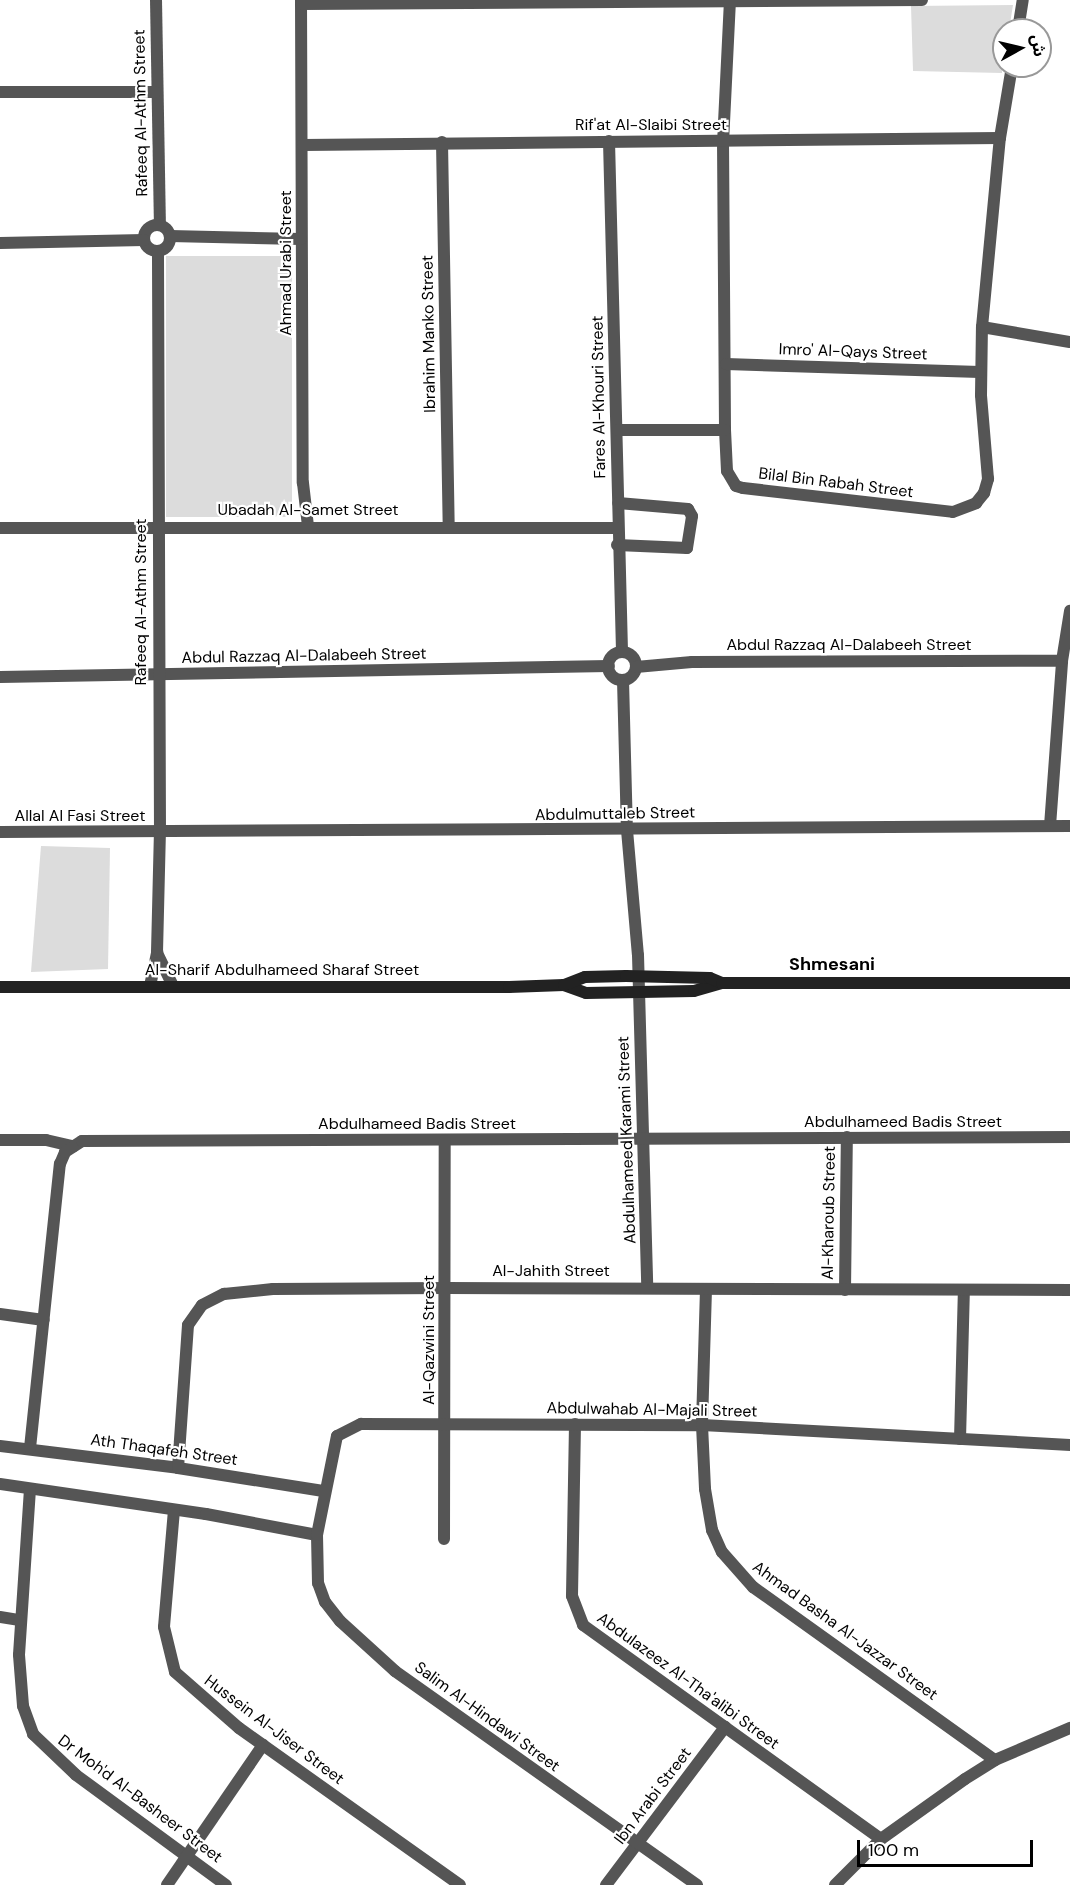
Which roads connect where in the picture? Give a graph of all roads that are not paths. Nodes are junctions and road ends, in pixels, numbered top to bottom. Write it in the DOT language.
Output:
graph roads {
  1 [pos="156,0"];
  2 [pos="922,0"];
  3 [pos="1023,0"];
  4 [pos="730,1"];
  5 [pos="301,2"];
  6 [pos="449,2"];
  7 [pos="1020,18"];
  8 [pos="1010,78"];
  9 [pos="0,92"];
  10 [pos="155,92"];
  11 [pos="1000,138"];
  12 [pos="609,141"];
  13 [pos="723,141"];
  14 [pos="442,142"];
  15 [pos="303,145"];
  16 [pos="160,225"];
  17 [pos="170,236"];
  18 [pos="302,239"];
  19 [pos="144,240"];
  20 [pos="0,243"];
  21 [pos="158,251"];
  22 [pos="982,327"];
  23 [pos="1070,342"];
  24 [pos="726,364"];
  25 [pos="980,372"];
  26 [pos="617,430"];
  27 [pos="725,430"];
  28 [pos="618,503"];
  29 [pos="449,525"];
  30 [pos="308,526"];
  31 [pos="157,527"];
  32 [pos="0,528"];
  33 [pos="617,528"];
  34 [pos="617,545"];
  35 [pos="1070,611"];
  36 [pos="622,652"];
  37 [pos="1062,661"];
  38 [pos="609,666"];
  39 [pos="636,667"];
  40 [pos="159,676"];
  41 [pos="0,677"];
  42 [pos="623,680"];
  43 [pos="1050,826"];
  44 [pos="1070,826"];
  45 [pos="627,830"];
  46 [pos="0,832"];
  47 [pos="160,832"];
  48 [pos="157,952"];
  49 [pos="639,976"];
  50 [pos="722,982"];
  51 [pos="1070,983"];
  52 [pos="564,985"];
  53 [pos="150,986"];
  54 [pos="173,986"];
  55 [pos="0,987"];
  56 [pos="639,992"];
  57 [pos="847,1137"];
  58 [pos="1070,1137"];
  59 [pos="643,1139"];
  60 [pos="0,1140"];
  61 [pos="445,1141"];
  62 [pos="73,1146"];
  63 [pos="647,1287"];
  64 [pos="446,1288"];
  65 [pos="706,1289"];
  66 [pos="845,1290"];
  67 [pos="1070,1290"];
  68 [pos="964,1291"];
  69 [pos="0,1314"];
  70 [pos="44,1320"];
  71 [pos="444,1424"];
  72 [pos="575,1424"];
  73 [pos="702,1425"];
  74 [pos="960,1439"];
  75 [pos="1070,1445"];
  76 [pos="0,1446"];
  77 [pos="30,1448"];
  78 [pos="178,1468"];
  79 [pos="0,1484"];
  80 [pos="30,1489"];
  81 [pos="323,1491"];
  82 [pos="174,1510"];
  83 [pos="317,1535"];
  84 [pos="444,1539"];
  85 [pos="0,1617"];
  86 [pos="20,1620"];
  87 [pos="725,1727"];
  88 [pos="1070,1728"];
  89 [pos="262,1745"];
  90 [pos="995,1760"];
  91 [pos="881,1839"];
  92 [pos="636,1845"];
  93 [pos="186,1857"];
  94 [pos="167,1885"];
  95 [pos="226,1885"];
  96 [pos="460,1885"];
  97 [pos="606,1885"];
  98 [pos="697,1885"];
  99 [pos="835,1885"];
  1 -- 10 [label="street, Rafeeq Al-Athm Street"];
  2 -- 4 [label="street"];
  3 -- 7 [label="street"];
  4 -- 6 [label="street"];
  4 -- 13 [label="street, Bilal Bin Rabah Street"];
  5 -- 6 [label="street"];
  5 -- 15 [label="street, Ahmad Urabi Street"];
  8 -- 11 [label="street, Bilal Bin Rabah Street"];
  9 -- 10 [label="street"];
  10 -- 16 [label="street, Rafeeq Al-Athm Street"];
  11 -- 13 [label="street, Rif'at Al-Slaibi Street"];
  11 -- 22 [label="street, Bilal Bin Rabah Street"];
  12 -- 13 [label="street, Rif'at Al-Slaibi Street"];
  12 -- 14 [label="street, Rif'at Al-Slaibi Street"];
  12 -- 26 [label="street, Fares Al-Khouri Street"];
  13 -- 24 [label="street, Bilal Bin Rabah Street"];
  14 -- 15 [label="street, Rif'at Al-Slaibi Street"];
  14 -- 29 [label="street, Ibrahim Manko Street"];
  15 -- 18 [label="street, Ahmad Urabi Street"];
  16 -- 17 [label="street"];
  16 -- 19 [label="street"];
  17 -- 18 [label="street"];
  17 -- 21 [label="street"];
  18 -- 30 [label="street, Ahmad Urabi Street"];
  19 -- 20 [label="street"];
  19 -- 21 [label="street"];
  21 -- 31 [label="street, Rafeeq Al-Athm Street"];
  22 -- 23 [label="street"];
  22 -- 25 [label="street, Bilal Bin Rabah Street"];
  24 -- 25 [label="street, Imro' Al-Qays Street"];
  24 -- 27 [label="street, Bilal Bin Rabah Street"];
  25 -- 27 [label="street, Bilal Bin Rabah Street"];
  26 -- 27 [label="street"];
  26 -- 28 [label="street, Fares Al-Khouri Street"];
  28 -- 33 [label="street, Fares Al-Khouri Street"];
  28 -- 34 [label="street"];
  29 -- 30 [label="street, Ubadah Al-Samet Street"];
  29 -- 33 [label="street, Ubadah Al-Samet Street"];
  30 -- 31 [label="street, Ubadah Al-Samet Street"];
  31 -- 32 [label="street, Ubadah Al-Samet Street"];
  31 -- 40 [label="street, Rafeeq Al-Athm Street"];
  33 -- 34 [label="street, Fares Al-Khouri Street"];
  34 -- 36 [label="street, Fares Al-Khouri Street"];
  35 -- 37 [label="street"];
  36 -- 38 [label="street"];
  36 -- 39 [label="street"];
  37 -- 39 [label="street, Abdul Razzaq Al-Dalabeeh Street"];
  37 -- 43 [label="street"];
  38 -- 40 [label="street, Abdul Razzaq Al-Dalabeeh Street"];
  38 -- 42 [label="street"];
  39 -- 42 [label="street"];
  40 -- 41 [label="street, Abdul Razzaq Al-Dalabeeh Street"];
  40 -- 47 [label="street, Rafeeq Al-Athm Street"];
  42 -- 45 [label="street"];
  43 -- 44 [label="street, Abdulmuttaleb Street"];
  43 -- 45 [label="street, Abdulmuttaleb Street"];
  45 -- 47 [label="street, Abdulmuttaleb Street"];
  45 -- 49 [label="street"];
  46 -- 47 [label="street, Allal Al Fasi Street"];
  47 -- 48 [label="street, Rafeeq Al-Athm Street"];
  48 -- 53 [label="street, Rafeeq Al-Athm Street"];
  48 -- 54 [label="street, Rafeeq Al-Athm Street"];
  49 -- 50 [label="street, Al-Sharif Abdulhameed Sharaf Street"];
  49 -- 52 [label="street, Al-Sharif Abdulhameed Sharaf Street"];
  49 -- 56 [label="street"];
  50 -- 51 [label="street, Al-Sharif Abdulhameed Sharaf Street"];
  50 -- 56 [label="street, Al-Sharif Abdulhameed Sharaf Street"];
  52 -- 54 [label="street, Al-Sharif Abdulhameed Sharaf Street"];
  52 -- 56 [label="street, Al-Sharif Abdulhameed Sharaf Street"];
  53 -- 54 [label="street, Al-Sharif Abdulhameed Sharaf Street"];
  53 -- 55 [label="street, Al-Sharif Abdulhameed Sharaf Street"];
  56 -- 59 [label="street, Abdulhameed Karami Street"];
  57 -- 58 [label="street, Abdulhameed Badis Street"];
  57 -- 59 [label="street, Abdulhameed Badis Street"];
  57 -- 66 [label="street, Al-Kharoub Street"];
  59 -- 61 [label="street, Abdulhameed Badis Street"];
  59 -- 63 [label="street, Abdulhameed Karami Street"];
  60 -- 62 [label="street"];
  61 -- 62 [label="street, Abdulhameed Badis Street"];
  61 -- 64 [label="street, Al-Qazwini Street"];
  62 -- 70 [label="street"];
  63 -- 64 [label="street, Al-Jahith Street"];
  63 -- 65 [label="street, Al-Jahith Street"];
  64 -- 71 [label="street, Al-Qazwini Street"];
  64 -- 78 [label="street, Al-Jahith Street"];
  65 -- 66 [label="street, Al-Jahith Street"];
  65 -- 73 [label="street, Ahmad Basha Al-Jazzar Street"];
  66 -- 68 [label="street, Al-Jahith Street"];
  67 -- 68 [label="street, Al-Jahith Street"];
  68 -- 74 [label="street"];
  69 -- 70 [label="street"];
  70 -- 77 [label="street"];
  71 -- 72 [label="street, Abdulwahab Al-Majali Street"];
  71 -- 81 [label="street, Abdulwahab Al-Majali Street"];
  71 -- 84 [label="street, Al-Qazwini Street"];
  72 -- 73 [label="street, Abdulwahab Al-Majali Street"];
  72 -- 87 [label="street, Abdulazeez Al-Tha'alibi Street"];
  73 -- 74 [label="street, Abdulwahab Al-Majali Street"];
  73 -- 90 [label="street, Ahmad Basha Al-Jazzar Street"];
  74 -- 75 [label="street, Abdulwahab Al-Majali Street"];
  76 -- 77 [label="street, Ath Thaqafeh Street"];
  77 -- 78 [label="street, Ath Thaqafeh Street"];
  78 -- 81 [label="street, Ath Thaqafeh Street"];
  79 -- 80 [label="street"];
  80 -- 82 [label="street"];
  80 -- 86 [label="street, Dr Moh'd Al-Basheer Street"];
  81 -- 83 [label="street, Abdulwahab Al-Majali Street"];
  82 -- 83 [label="street"];
  82 -- 89 [label="street, Hussein Al-Jiser Street"];
  83 -- 92 [label="street, Salim Al-Hindawi Street"];
  85 -- 86 [label="street"];
  86 -- 93 [label="street, Dr Moh'd Al-Basheer Street"];
  87 -- 91 [label="street, Abdulazeez Al-Tha'alibi Street"];
  87 -- 92 [label="street, Ibn Arabi Street"];
  88 -- 90 [label="street"];
  89 -- 93 [label="street"];
  89 -- 96 [label="street, Hussein Al-Jiser Street"];
  90 -- 91 [label="street"];
  91 -- 99 [label="street"];
  92 -- 97 [label="street, Ibn Arabi Street"];
  92 -- 98 [label="street, Salim Al-Hindawi Street"];
  93 -- 94 [label="street"];
  93 -- 95 [label="street, Dr Moh'd Al-Basheer Street"];
}
